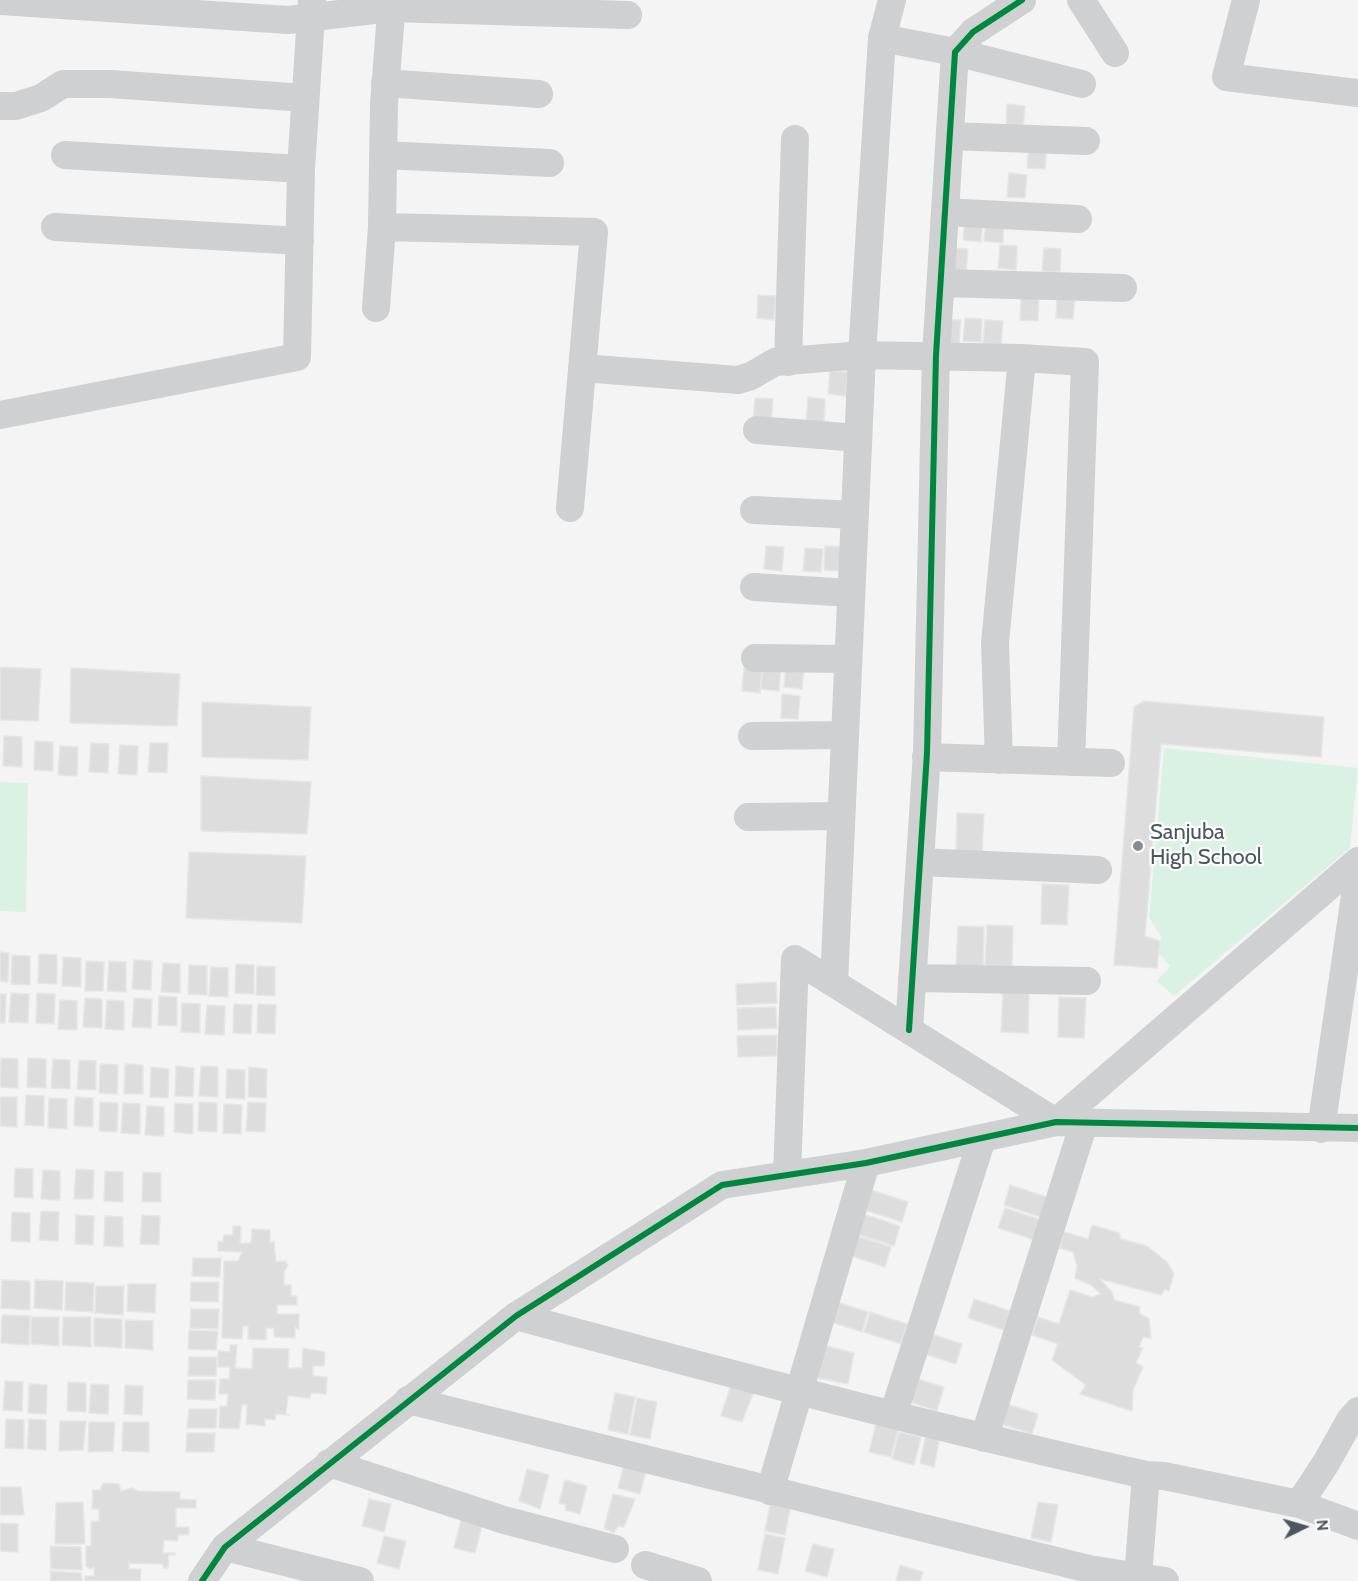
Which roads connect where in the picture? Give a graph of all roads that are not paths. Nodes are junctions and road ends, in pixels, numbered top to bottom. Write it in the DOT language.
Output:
graph roads {
  1 [pos="892,0"];
  2 [pos="1022,0"];
  3 [pos="1081,0"];
  4 [pos="1246,0"];
  5 [pos="0,1"];
  6 [pos="38,1"];
  7 [pos="97,3"];
  8 [pos="392,4"];
  9 [pos="174,6"];
  10 [pos="237,8"];
  11 [pos="311,8"];
  12 [pos="628,15"];
  13 [pos="882,38"];
  14 [pos="955,52"];
  15 [pos="1114,53"];
  16 [pos="386,83"];
  17 [pos="1082,84"];
  18 [pos="1358,93"];
  19 [pos="539,94"];
  20 [pos="305,98"];
  21 [pos="0,106"];
  22 [pos="950,136"];
  23 [pos="795,139"];
  24 [pos="1086,141"];
  25 [pos="65,155"];
  26 [pos="383,155"];
  27 [pos="550,163"];
  28 [pos="301,169"];
  29 [pos="945,212"];
  30 [pos="1078,219"];
  31 [pos="55,227"];
  32 [pos="382,227"];
  33 [pos="300,241"];
  34 [pos="940,283"];
  35 [pos="1123,288"];
  36 [pos="376,308"];
  37 [pos="862,355"];
  38 [pos="936,355"];
  39 [pos="1022,358"];
  40 [pos="788,362"];
  41 [pos="582,368"];
  42 [pos="0,415"];
  43 [pos="757,430"];
  44 [pos="858,438"];
  45 [pos="570,508"];
  46 [pos="754,510"];
  47 [pos="855,514"];
  48 [pos="754,587"];
  49 [pos="851,593"];
  50 [pos="755,658"];
  51 [pos="848,659"];
  52 [pos="845,735"];
  53 [pos="752,736"];
  54 [pos="926,757"];
  55 [pos="999,760"];
  56 [pos="1071,762"];
  57 [pos="1112,763"];
  58 [pos="841,816"];
  59 [pos="748,817"];
  60 [pos="1358,861"];
  61 [pos="920,862"];
  62 [pos="1098,870"];
  63 [pos="1358,875"];
  64 [pos="912,978"];
  65 [pos="1087,981"];
  66 [pos="834,983"];
  67 [pos="909,1030"];
  68 [pos="1056,1122"];
  69 [pos="1084,1123"];
  70 [pos="1358,1128"];
  71 [pos="1321,1129"];
  72 [pos="982,1139"];
  73 [pos="866,1163"];
  74 [pos="787,1175"];
  75 [pos="516,1316"];
  76 [pos="799,1393"];
  77 [pos="408,1400"];
  78 [pos="1358,1411"];
  79 [pos="893,1415"];
  80 [pos="984,1438"];
  81 [pos="329,1463"];
  82 [pos="1146,1474"];
  83 [pos="770,1491"];
  84 [pos="1299,1504"];
  85 [pos="1358,1526"];
  86 [pos="225,1546"];
  87 [pos="615,1549"];
  88 [pos="645,1565"];
  89 [pos="1151,1579"];
  90 [pos="201,1581"];
  91 [pos="360,1581"];
  92 [pos="698,1581"];
  1 -- 13 [label="street"];
  2 -- 14 [label="street"];
  3 -- 15 [label="street"];
  4 -- 18 [label="street"];
  5 -- 6 [label="street"];
  6 -- 7 [label="street"];
  7 -- 9 [label="street"];
  8 -- 11 [label="street"];
  8 -- 12 [label="street"];
  8 -- 16 [label="street"];
  9 -- 10 [label="street"];
  10 -- 11 [label="street"];
  11 -- 20 [label="street"];
  13 -- 14 [label="street"];
  13 -- 37 [label="street"];
  14 -- 17 [label="street"];
  14 -- 22 [label="street"];
  16 -- 19 [label="street"];
  16 -- 26 [label="street"];
  20 -- 21 [label="street"];
  20 -- 28 [label="street"];
  22 -- 24 [label="street"];
  22 -- 29 [label="street"];
  23 -- 40 [label="street"];
  25 -- 28 [label="street"];
  26 -- 27 [label="street"];
  26 -- 32 [label="street"];
  28 -- 33 [label="street"];
  29 -- 30 [label="street"];
  29 -- 34 [label="street"];
  31 -- 33 [label="street"];
  32 -- 36 [label="street"];
  32 -- 41 [label="street"];
  33 -- 42 [label="street"];
  34 -- 35 [label="street"];
  34 -- 38 [label="street"];
  37 -- 38 [label="street"];
  37 -- 40 [label="street"];
  37 -- 44 [label="street"];
  38 -- 39 [label="street"];
  38 -- 54 [label="street"];
  39 -- 55 [label="street"];
  39 -- 56 [label="street"];
  40 -- 41 [label="street"];
  41 -- 45 [label="street"];
  43 -- 44 [label="street"];
  44 -- 47 [label="street"];
  46 -- 47 [label="street"];
  47 -- 49 [label="street"];
  48 -- 49 [label="street"];
  49 -- 51 [label="street"];
  50 -- 51 [label="street"];
  51 -- 52 [label="street"];
  52 -- 53 [label="street"];
  52 -- 58 [label="street"];
  54 -- 55 [label="street"];
  54 -- 61 [label="street"];
  55 -- 56 [label="street"];
  56 -- 57 [label="street"];
  58 -- 59 [label="street"];
  58 -- 66 [label="street"];
  60 -- 68 [label="street"];
  61 -- 62 [label="street"];
  61 -- 64 [label="street"];
  63 -- 71 [label="street"];
  64 -- 65 [label="street"];
  64 -- 67 [label="street"];
  66 -- 67 [label="street"];
  66 -- 74 [label="street"];
  67 -- 68 [label="street"];
  68 -- 69 [label="street"];
  68 -- 72 [label="street"];
  69 -- 71 [label="street"];
  69 -- 80 [label="street"];
  70 -- 71 [label="street"];
  72 -- 73 [label="street"];
  72 -- 79 [label="street"];
  73 -- 74 [label="street"];
  73 -- 76 [label="street"];
  74 -- 75 [label="street"];
  75 -- 76 [label="street"];
  75 -- 77 [label="street"];
  76 -- 79 [label="street"];
  76 -- 83 [label="street"];
  77 -- 81 [label="street"];
  77 -- 83 [label="street"];
  78 -- 84 [label="street"];
  79 -- 80 [label="street"];
  80 -- 82 [label="street"];
  81 -- 86 [label="street"];
  81 -- 87 [label="street"];
  82 -- 84 [label="street"];
  82 -- 89 [label="street"];
  83 -- 89 [label="street"];
  84 -- 85 [label="street"];
  86 -- 90 [label="street"];
  86 -- 91 [label="street"];
  88 -- 92 [label="street"];
}
